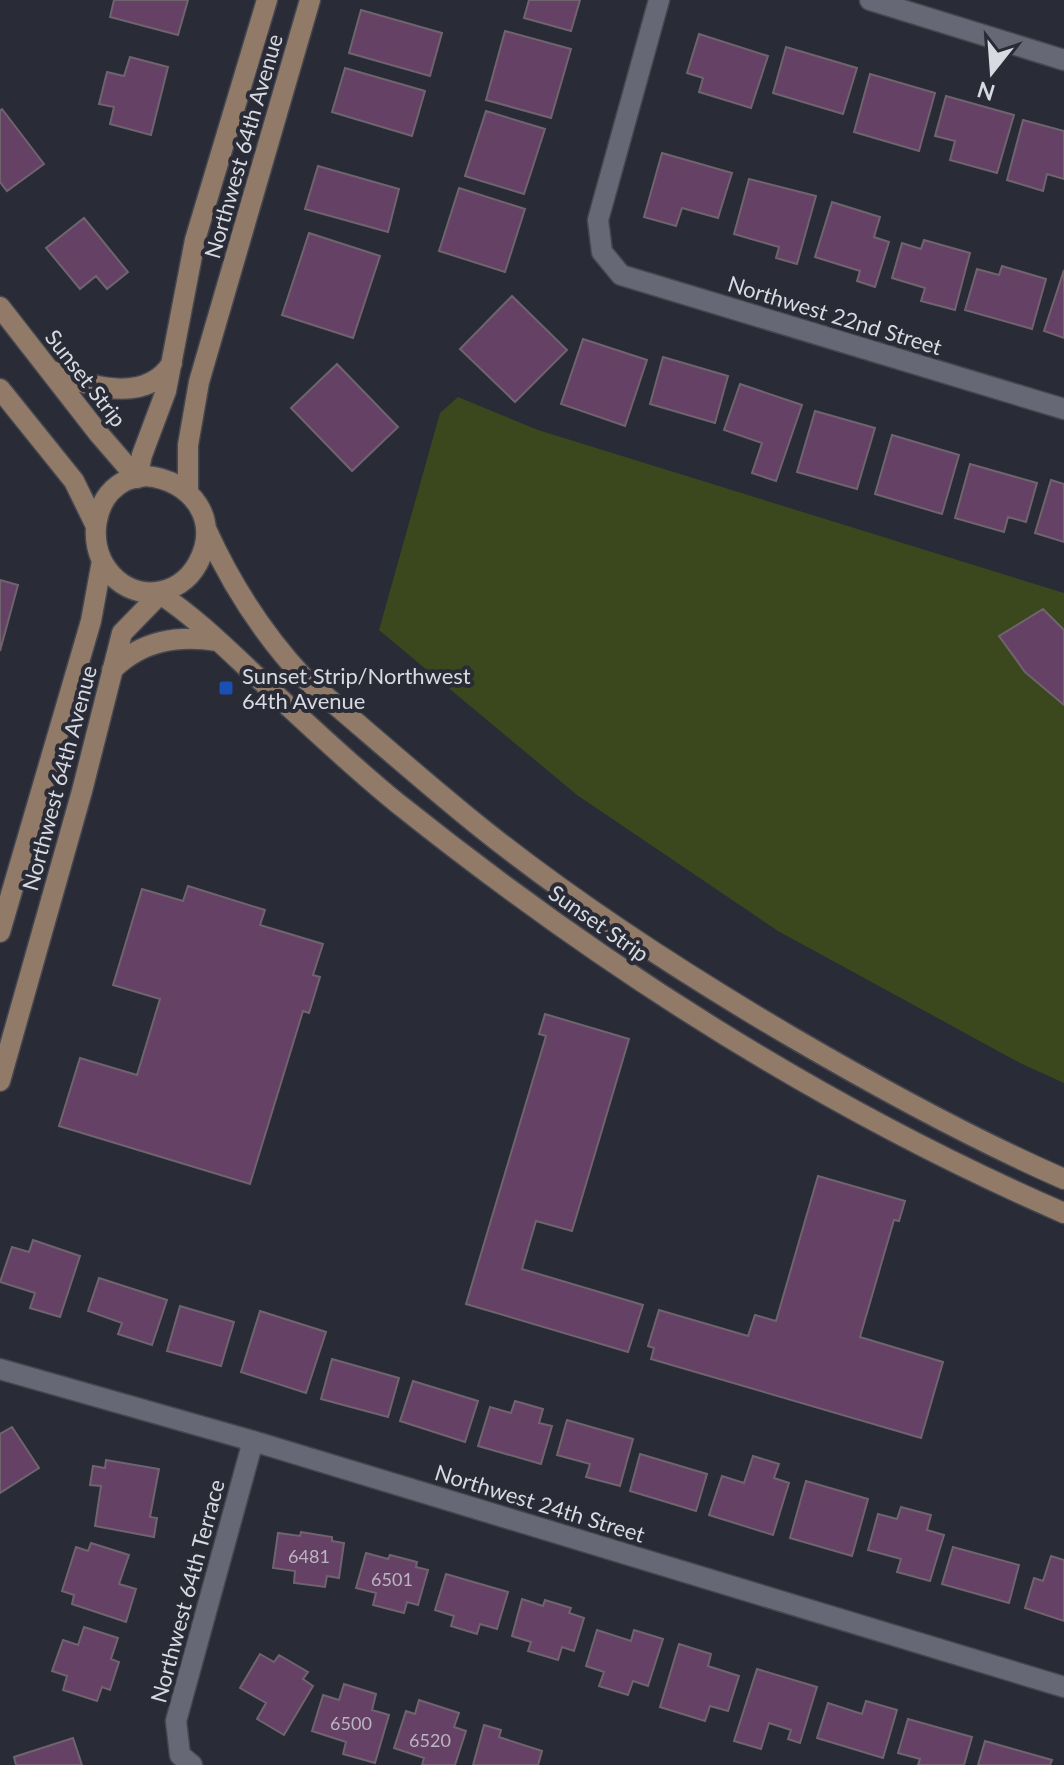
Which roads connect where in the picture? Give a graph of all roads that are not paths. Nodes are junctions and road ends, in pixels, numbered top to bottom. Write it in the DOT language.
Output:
graph roads {
  1 [pos="267,0"];
  2 [pos="310,0"];
  3 [pos="659,0"];
  4 [pos="870,0"];
  5 [pos="1064,60"];
  6 [pos="0,307"];
  7 [pos="174,359"];
  8 [pos="49,369"];
  9 [pos="0,389"];
  10 [pos="1064,409"];
  11 [pos="137,478"];
  12 [pos="188,493"];
  13 [pos="96,526"];
  14 [pos="207,531"];
  15 [pos="102,561"];
  16 [pos="160,594"];
  17 [pos="218,641"];
  18 [pos="112,670"];
  19 [pos="0,932"];
  20 [pos="0,1081"];
  21 [pos="1064,1179"];
  22 [pos="1064,1213"];
  23 [pos="0,1369"];
  24 [pos="253,1441"];
  25 [pos="1064,1687"];
  26 [pos="186,1760"];
  1 -- 7 [label="street, Northwest 64th Avenue"];
  2 -- 12 [label="street, Northwest 64th Avenue"];
  3 -- 10 [label="street, Northwest 22nd Street"];
  4 -- 5 [label="street"];
  6 -- 8 [label="street, Sunset Strip"];
  7 -- 8 [label="street"];
  7 -- 11 [label="street, Northwest 64th Avenue"];
  8 -- 11 [label="street, Sunset Strip"];
  9 -- 13 [label="street"];
  11 -- 12 [label="street"];
  11 -- 13 [label="street"];
  12 -- 14 [label="street"];
  13 -- 15 [label="street"];
  14 -- 16 [label="street"];
  14 -- 21 [label="street, Sunset Strip"];
  15 -- 16 [label="street"];
  15 -- 19 [label="street, Northwest 64th Avenue"];
  16 -- 17 [label="street, Sunset Strip"];
  16 -- 18 [label="street, Northwest 64th Avenue"];
  17 -- 18 [label="street"];
  17 -- 22 [label="street, Sunset Strip"];
  18 -- 20 [label="street, Northwest 64th Avenue"];
  23 -- 24 [label="street, Northwest 24th Street"];
  24 -- 25 [label="street, Northwest 24th Street"];
  24 -- 26 [label="street, Northwest 64th Terrace"];
}
